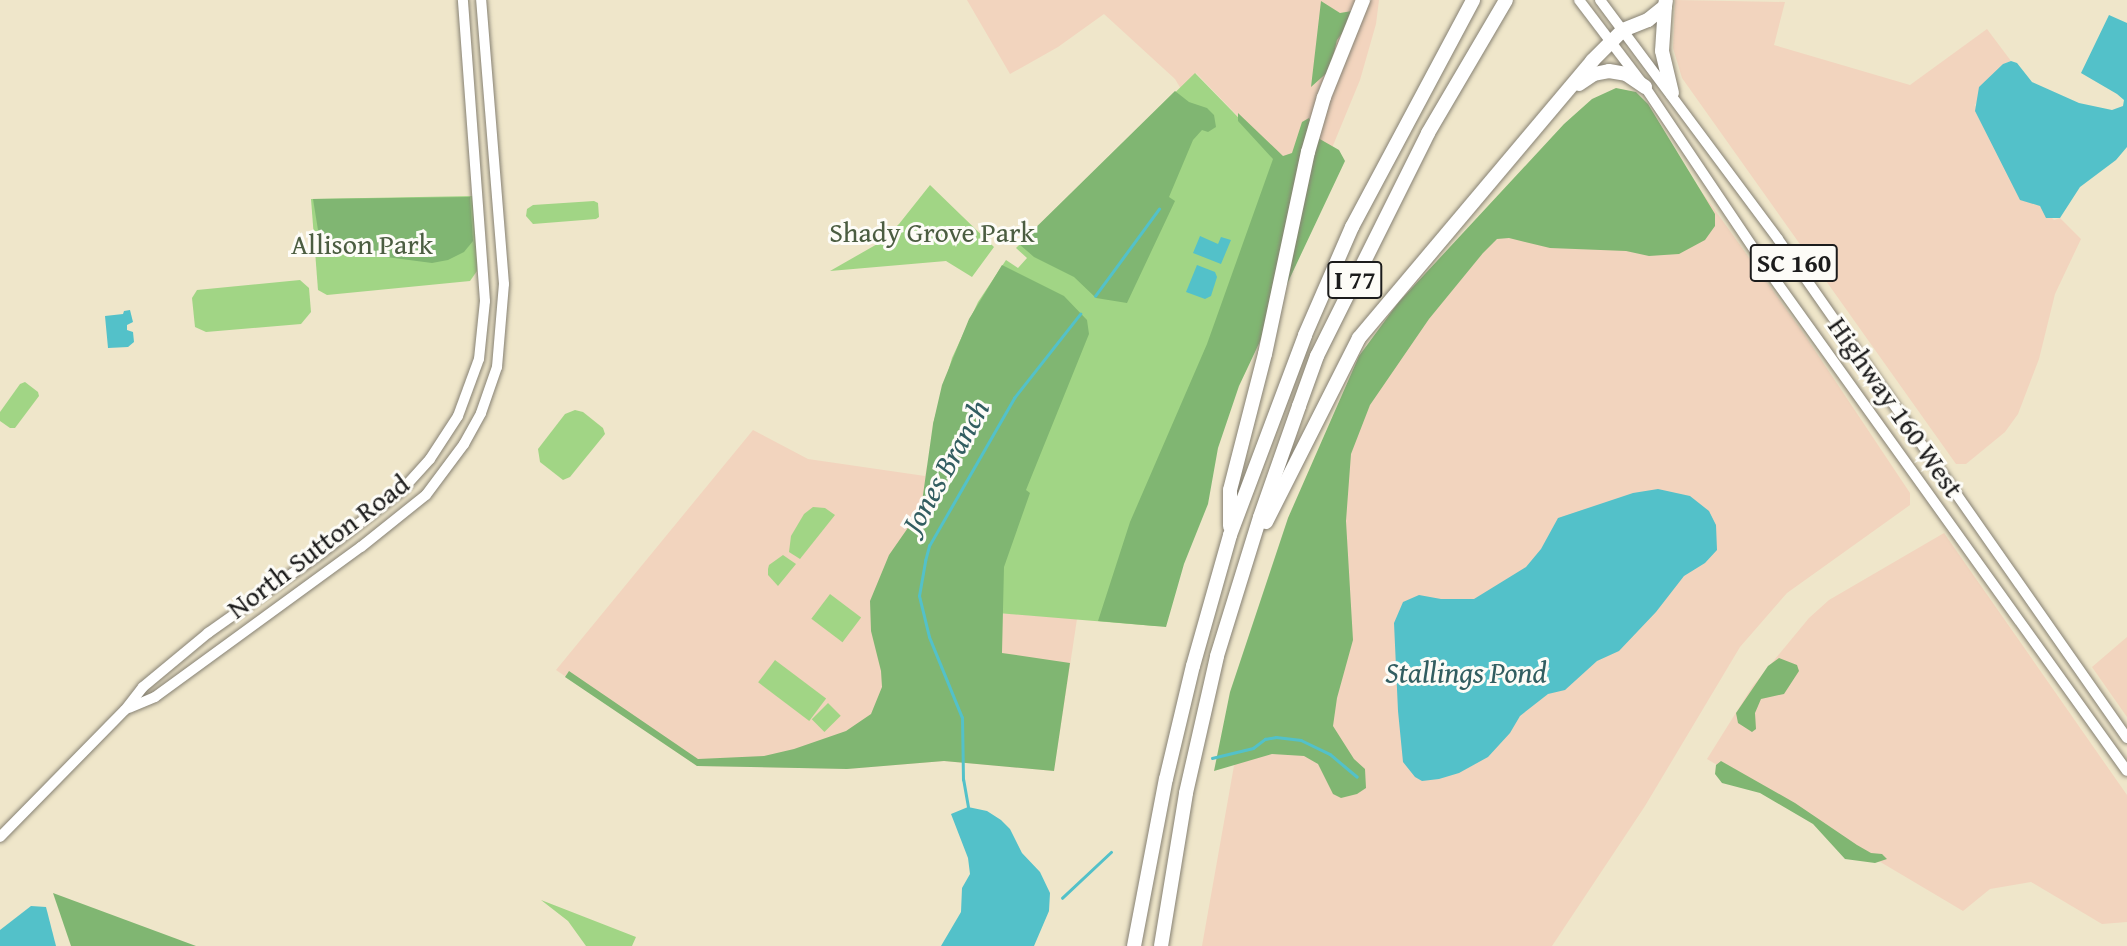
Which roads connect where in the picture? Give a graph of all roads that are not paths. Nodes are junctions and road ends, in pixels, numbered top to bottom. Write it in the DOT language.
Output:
graph roads {
  1 [pos="463,0"];
  2 [pos="481,0"];
  3 [pos="1363,0"];
  4 [pos="1473,0"];
  5 [pos="1506,0"];
  6 [pos="1579,0"];
  7 [pos="1600,0"];
  8 [pos="1665,3"];
  9 [pos="1622,30"];
  10 [pos="1610,42"];
  11 [pos="1645,87"];
  12 [pos="1567,93"];
  13 [pos="1672,93"];
  14 [pos="1230,535"];
  15 [pos="1245,563"];
  16 [pos="125,710"];
  17 [pos="2127,738"];
  18 [pos="2127,771"];
  19 [pos="0,837"];
  20 [pos="1134,946"];
  21 [pos="1161,946"];
  1 -- 16 [label="main road, North Sutton Road"];
  2 -- 16 [label="main road, North Sutton Road"];
  3 -- 14 [label="highway"];
  4 -- 14 [label="highway, I 77"];
  5 -- 15 [label="highway, I 77"];
  6 -- 10 [label="main road, Highway 160 West"];
  7 -- 9 [label="main road, Highway 160 West"];
  8 -- 9 [label="highway"];
  8 -- 13 [label="highway"];
  9 -- 10 [label="highway"];
  9 -- 13 [label="main road, Highway 160 West / SC 160"];
  10 -- 11 [label="main road, Highway 160 West"];
  10 -- 12 [label="highway"];
  11 -- 12 [label="highway"];
  11 -- 18 [label="main road, Highway 160 West / SC 160"];
  12 -- 15 [label="highway"];
  13 -- 17 [label="main road, Highway 160 West / SC 160"];
  14 -- 20 [label="highway, I 77"];
  15 -- 21 [label="highway, I 77"];
  16 -- 19 [label="main road, North Sutton Road"];
}
